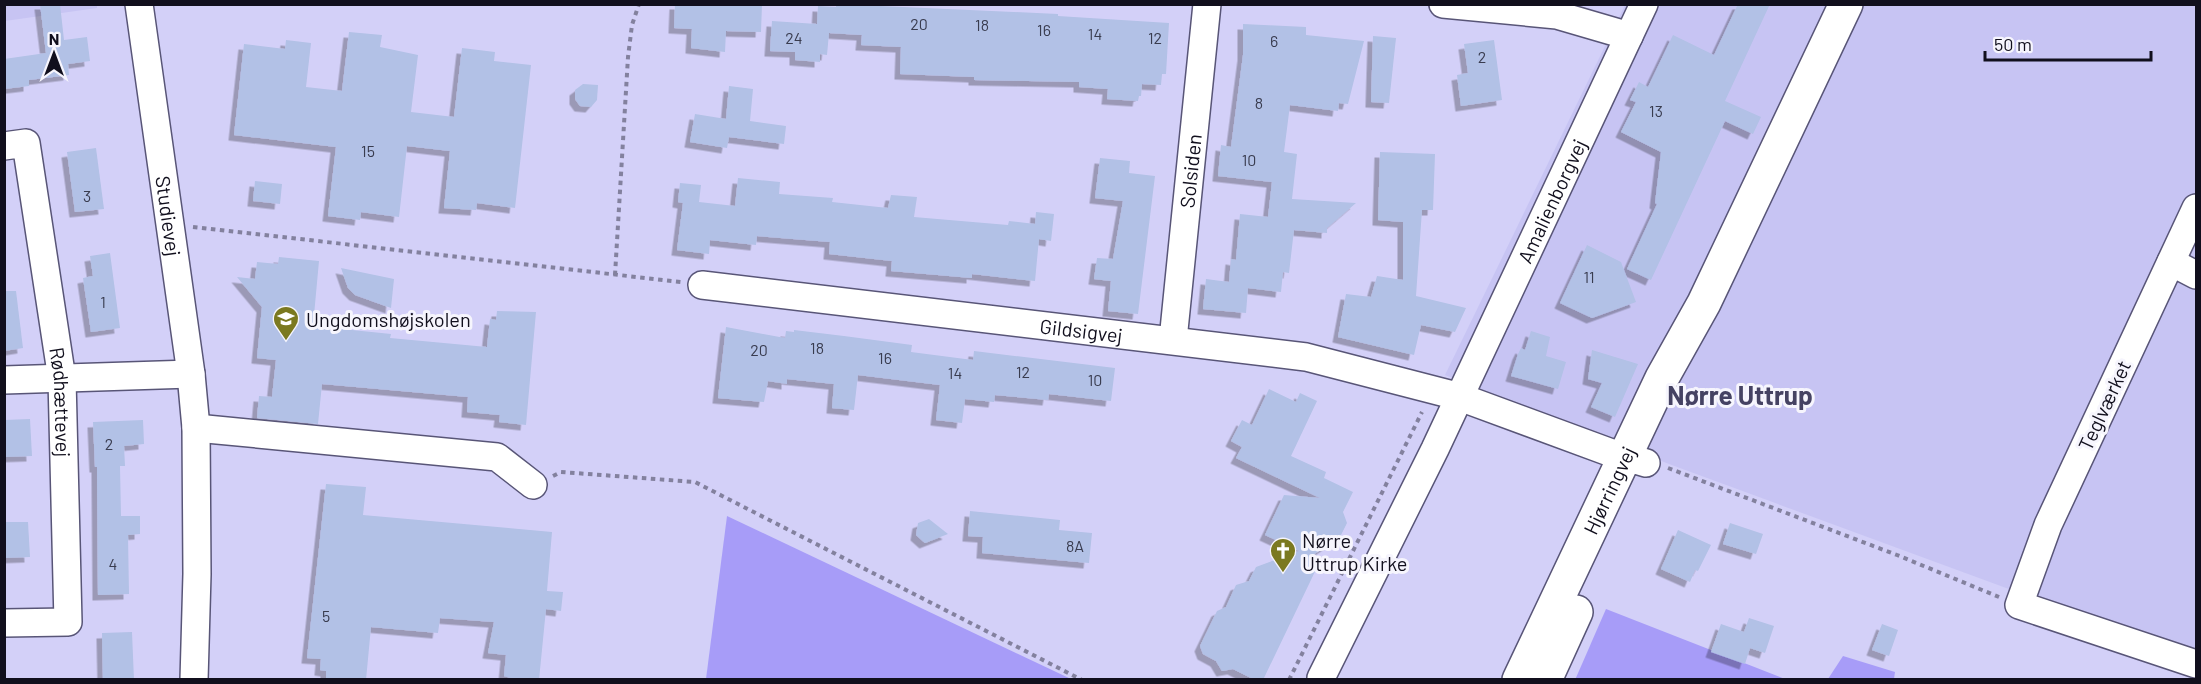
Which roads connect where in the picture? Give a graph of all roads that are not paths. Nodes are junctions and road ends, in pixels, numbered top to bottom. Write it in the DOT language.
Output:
graph roads {
  1 [pos="139,4"];
  2 [pos="1207,4"];
  3 [pos="1443,4"];
  4 [pos="1644,4"];
  5 [pos="1846,4"];
  6 [pos="1629,36"];
  7 [pos="4,146"];
  8 [pos="2196,208"];
  9 [pos="2171,262"];
  10 [pos="2196,274"];
  11 [pos="702,285"];
  12 [pos="1173,340"];
  13 [pos="191,374"];
  14 [pos="62,379"];
  15 [pos="4,380"];
  16 [pos="1445,393"];
  17 [pos="196,428"];
  18 [pos="1636,460"];
  19 [pos="533,485"];
  20 [pos="4,623"];
  21 [pos="2196,664"];
  22 [pos="1321,678"];
  23 [pos="194,680"];
  24 [pos="1519,680"];
  25 [pos="1545,680"];
  1 -- 13 [label="street, Studievej"];
  2 -- 12 [label="street, Solsiden"];
  3 -- 6 [label="street"];
  4 -- 6 [label="street, Amalienborgvej"];
  5 -- 18 [label="main road, Hjørringvej"];
  6 -- 16 [label="street, Amalienborgvej"];
  7 -- 14 [label="street, Rødhættevej"];
  8 -- 9 [label="street, Teglværket"];
  9 -- 10 [label="street"];
  9 -- 21 [label="street, Teglværket"];
  11 -- 12 [label="street, Gildsigvej"];
  12 -- 16 [label="street, Gildsigvej"];
  13 -- 14 [label="street"];
  13 -- 17 [label="street, Studievej"];
  14 -- 15 [label="street"];
  14 -- 20 [label="street, Rødhættevej"];
  16 -- 18 [label="street"];
  16 -- 22 [label="street, Amalienborgvej"];
  17 -- 19 [label="street"];
  17 -- 23 [label="street, Studievej"];
  18 -- 24 [label="main road, Hjørringvej"];
  18 -- 25 [label="main road, Hjørringvej"];
}
